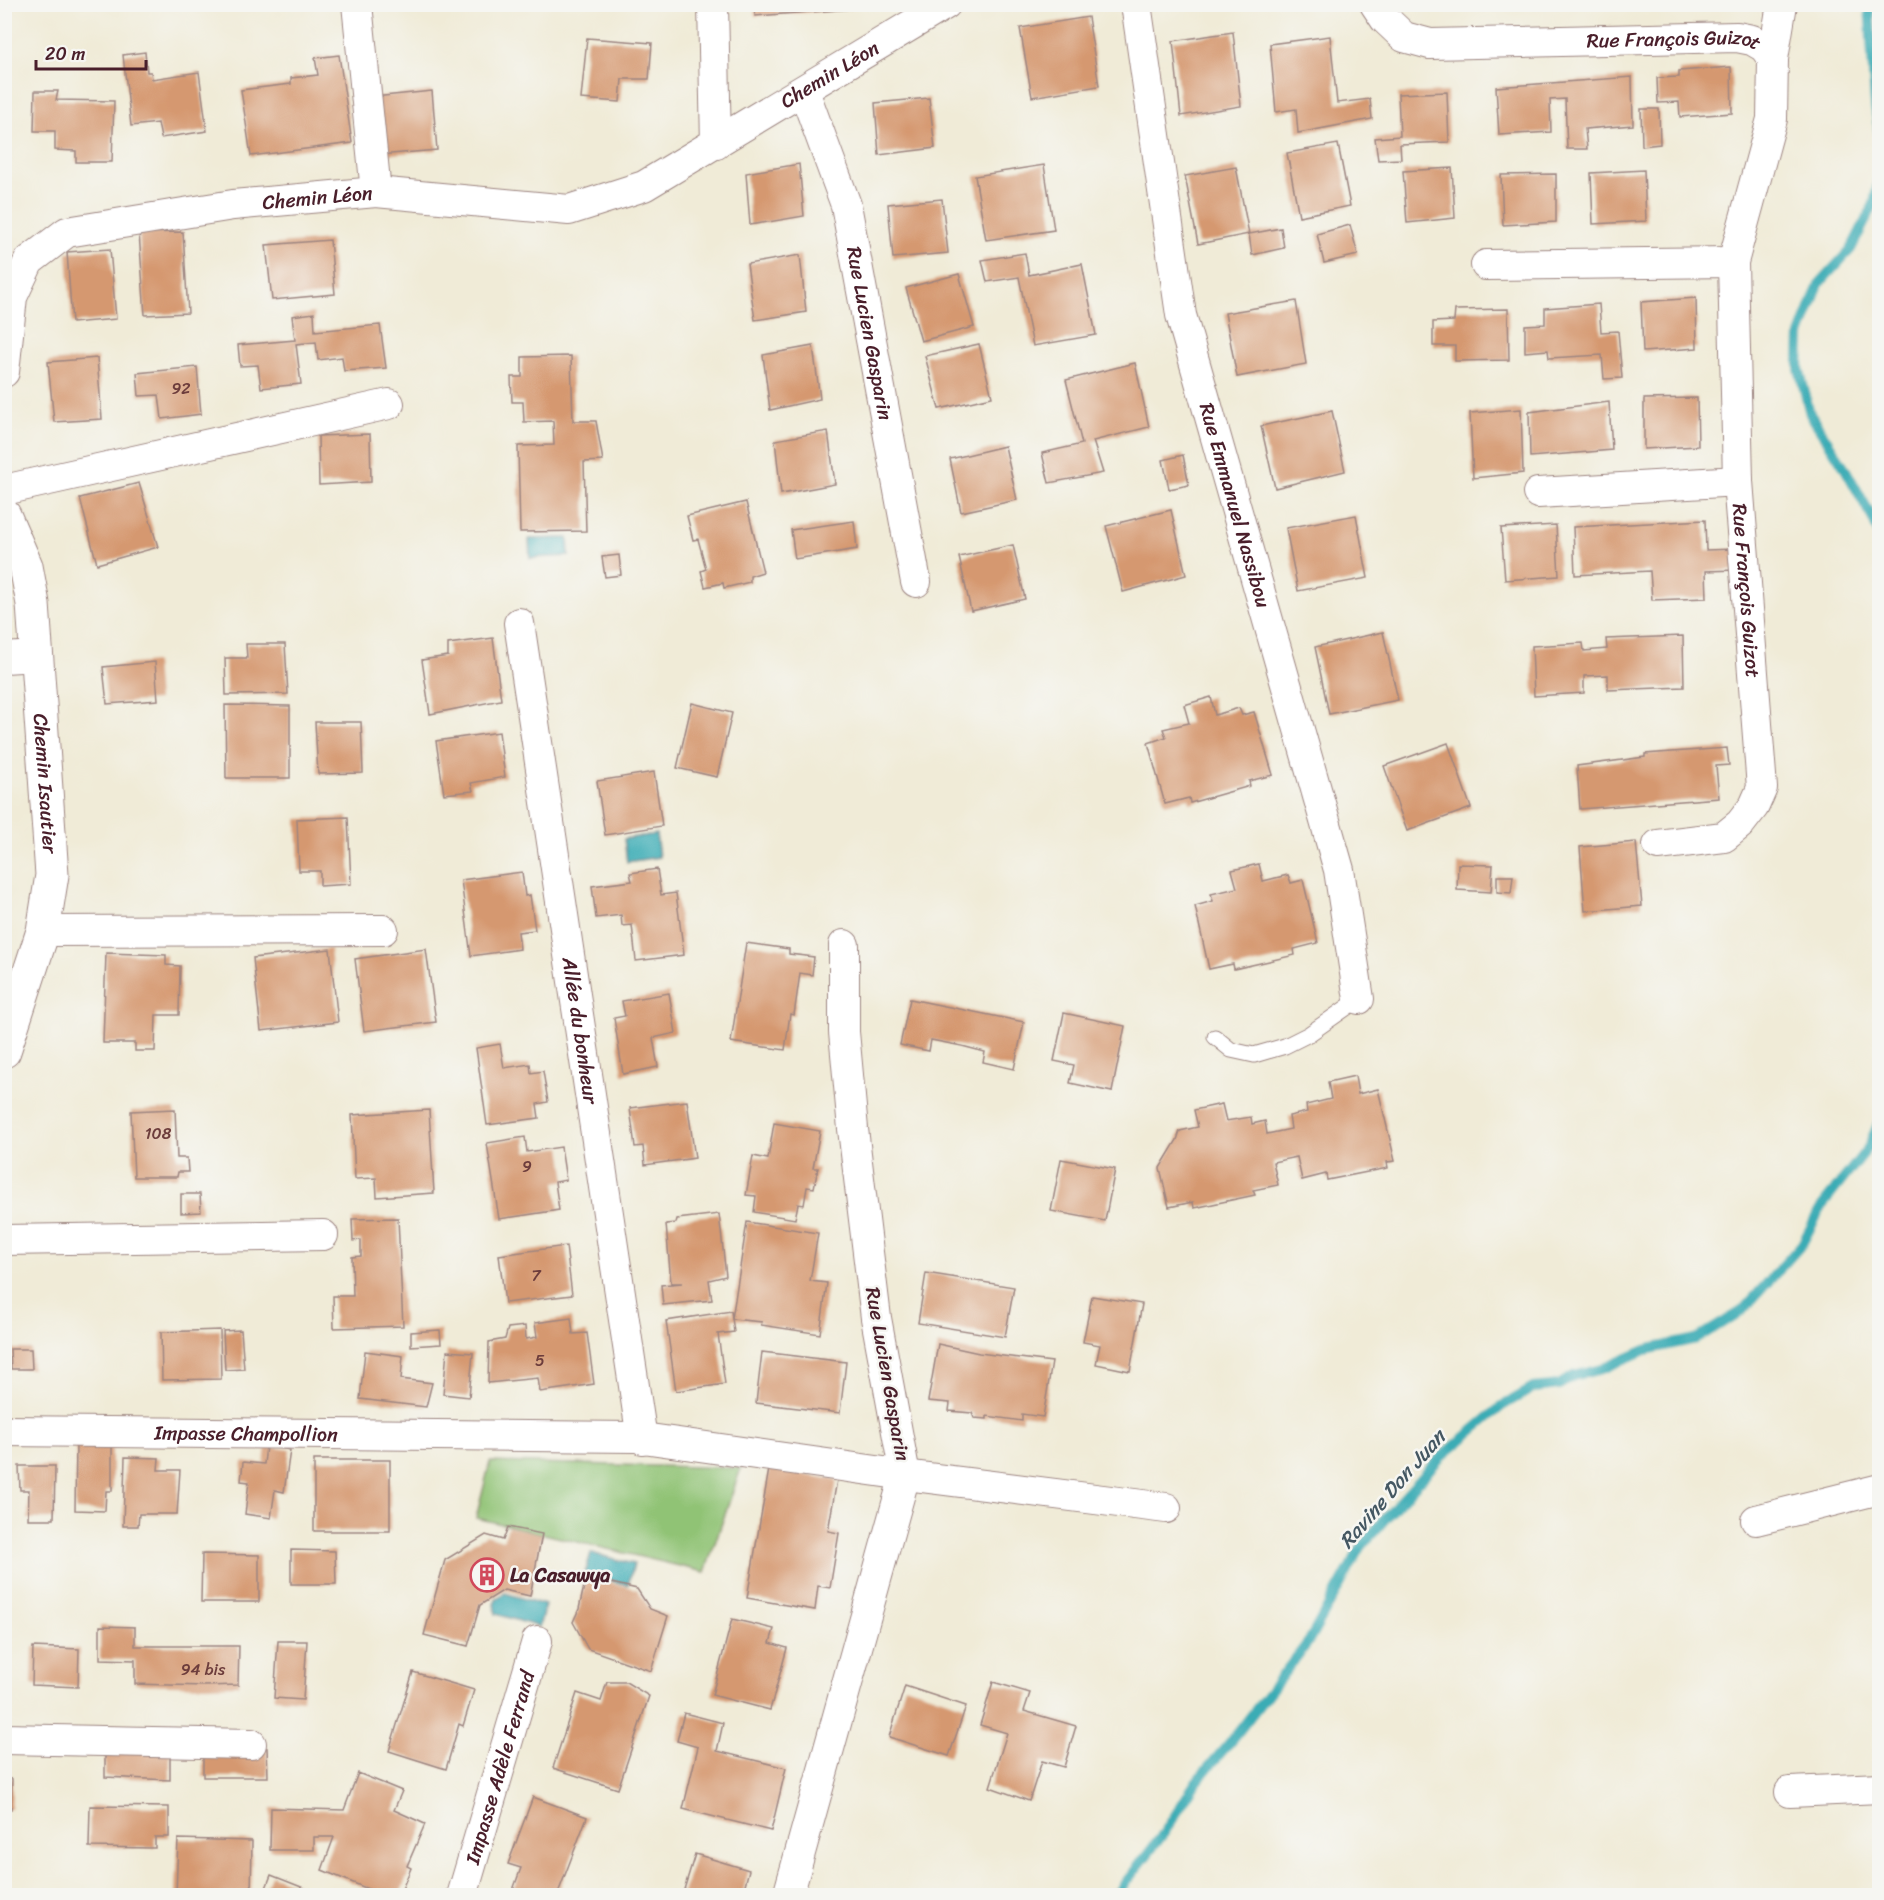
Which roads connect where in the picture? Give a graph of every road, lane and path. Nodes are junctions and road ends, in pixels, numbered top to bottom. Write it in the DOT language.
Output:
graph roads {
  1 [pos="357,4"];
  2 [pos="713,4"];
  3 [pos="946,4"];
  4 [pos="1137,4"];
  5 [pos="1375,4"];
  6 [pos="1782,4"];
  7 [pos="1773,59"];
  8 [pos="804,91"];
  9 [pos="716,144"];
  10 [pos="376,192"];
  11 [pos="1733,262"];
  12 [pos="1486,264"];
  13 [pos="4,372"];
  14 [pos="388,404"];
  15 [pos="1738,481"];
  16 [pos="4,490"];
  17 [pos="1538,493"];
  18 [pos="4,515"];
  19 [pos="916,582"];
  20 [pos="519,622"];
  21 [pos="37,656"];
  22 [pos="4,658"];
  23 [pos="1658,845"];
  24 [pos="383,930"];
  25 [pos="43,931"];
  26 [pos="844,945"];
  27 [pos="1359,999"];
  28 [pos="1215,1037"];
  29 [pos="4,1051"];
  30 [pos="323,1235"];
  31 [pos="4,1240"];
  32 [pos="4,1431"];
  33 [pos="642,1439"];
  34 [pos="905,1475"];
  35 [pos="1880,1489"];
  36 [pos="1166,1508"];
  37 [pos="1756,1520"];
  38 [pos="537,1641"];
  39 [pos="4,1739"];
  40 [pos="251,1744"];
  41 [pos="1880,1788"];
  42 [pos="1790,1792"];
  43 [pos="462,1896"];
  44 [pos="788,1896"];
  1 -- 10 [label="street"];
  2 -- 9 [label="street"];
  3 -- 8 [label="street, Chemin Léon"];
  4 -- 27 [label="street, Rue Emmanuel Nassibou"];
  5 -- 7 [label="street, Rue François Guizot"];
  6 -- 7 [label="street"];
  7 -- 11 [label="street, Rue François Guizot"];
  8 -- 9 [label="street, Chemin Léon"];
  8 -- 19 [label="street, Rue Lucien Gasparin"];
  9 -- 10 [label="street, Chemin Léon"];
  10 -- 13 [label="street, Chemin Léon"];
  11 -- 12 [label="street"];
  11 -- 15 [label="street, Rue François Guizot"];
  14 -- 16 [label="street"];
  15 -- 17 [label="street"];
  15 -- 23 [label="street, Rue François Guizot"];
  18 -- 21 [label="main road, Chemin Isautier"];
  20 -- 33 [label="street, Allée du bonheur"];
  21 -- 22 [label="street"];
  21 -- 25 [label="main road, Chemin Isautier"];
  24 -- 25 [label="street"];
  25 -- 29 [label="main road, Chemin Isautier"];
  26 -- 34 [label="street, Rue Lucien Gasparin"];
  27 -- 28 [label="lane"];
  30 -- 31 [label="street"];
  32 -- 33 [label="street, Impasse Champollion"];
  33 -- 34 [label="street"];
  34 -- 36 [label="street"];
  34 -- 44 [label="street, Rue Lucien Gasparin"];
  35 -- 37 [label="street"];
  38 -- 43 [label="street, Impasse Adèle Ferrand"];
  39 -- 40 [label="street"];
  41 -- 42 [label="street"];
}
